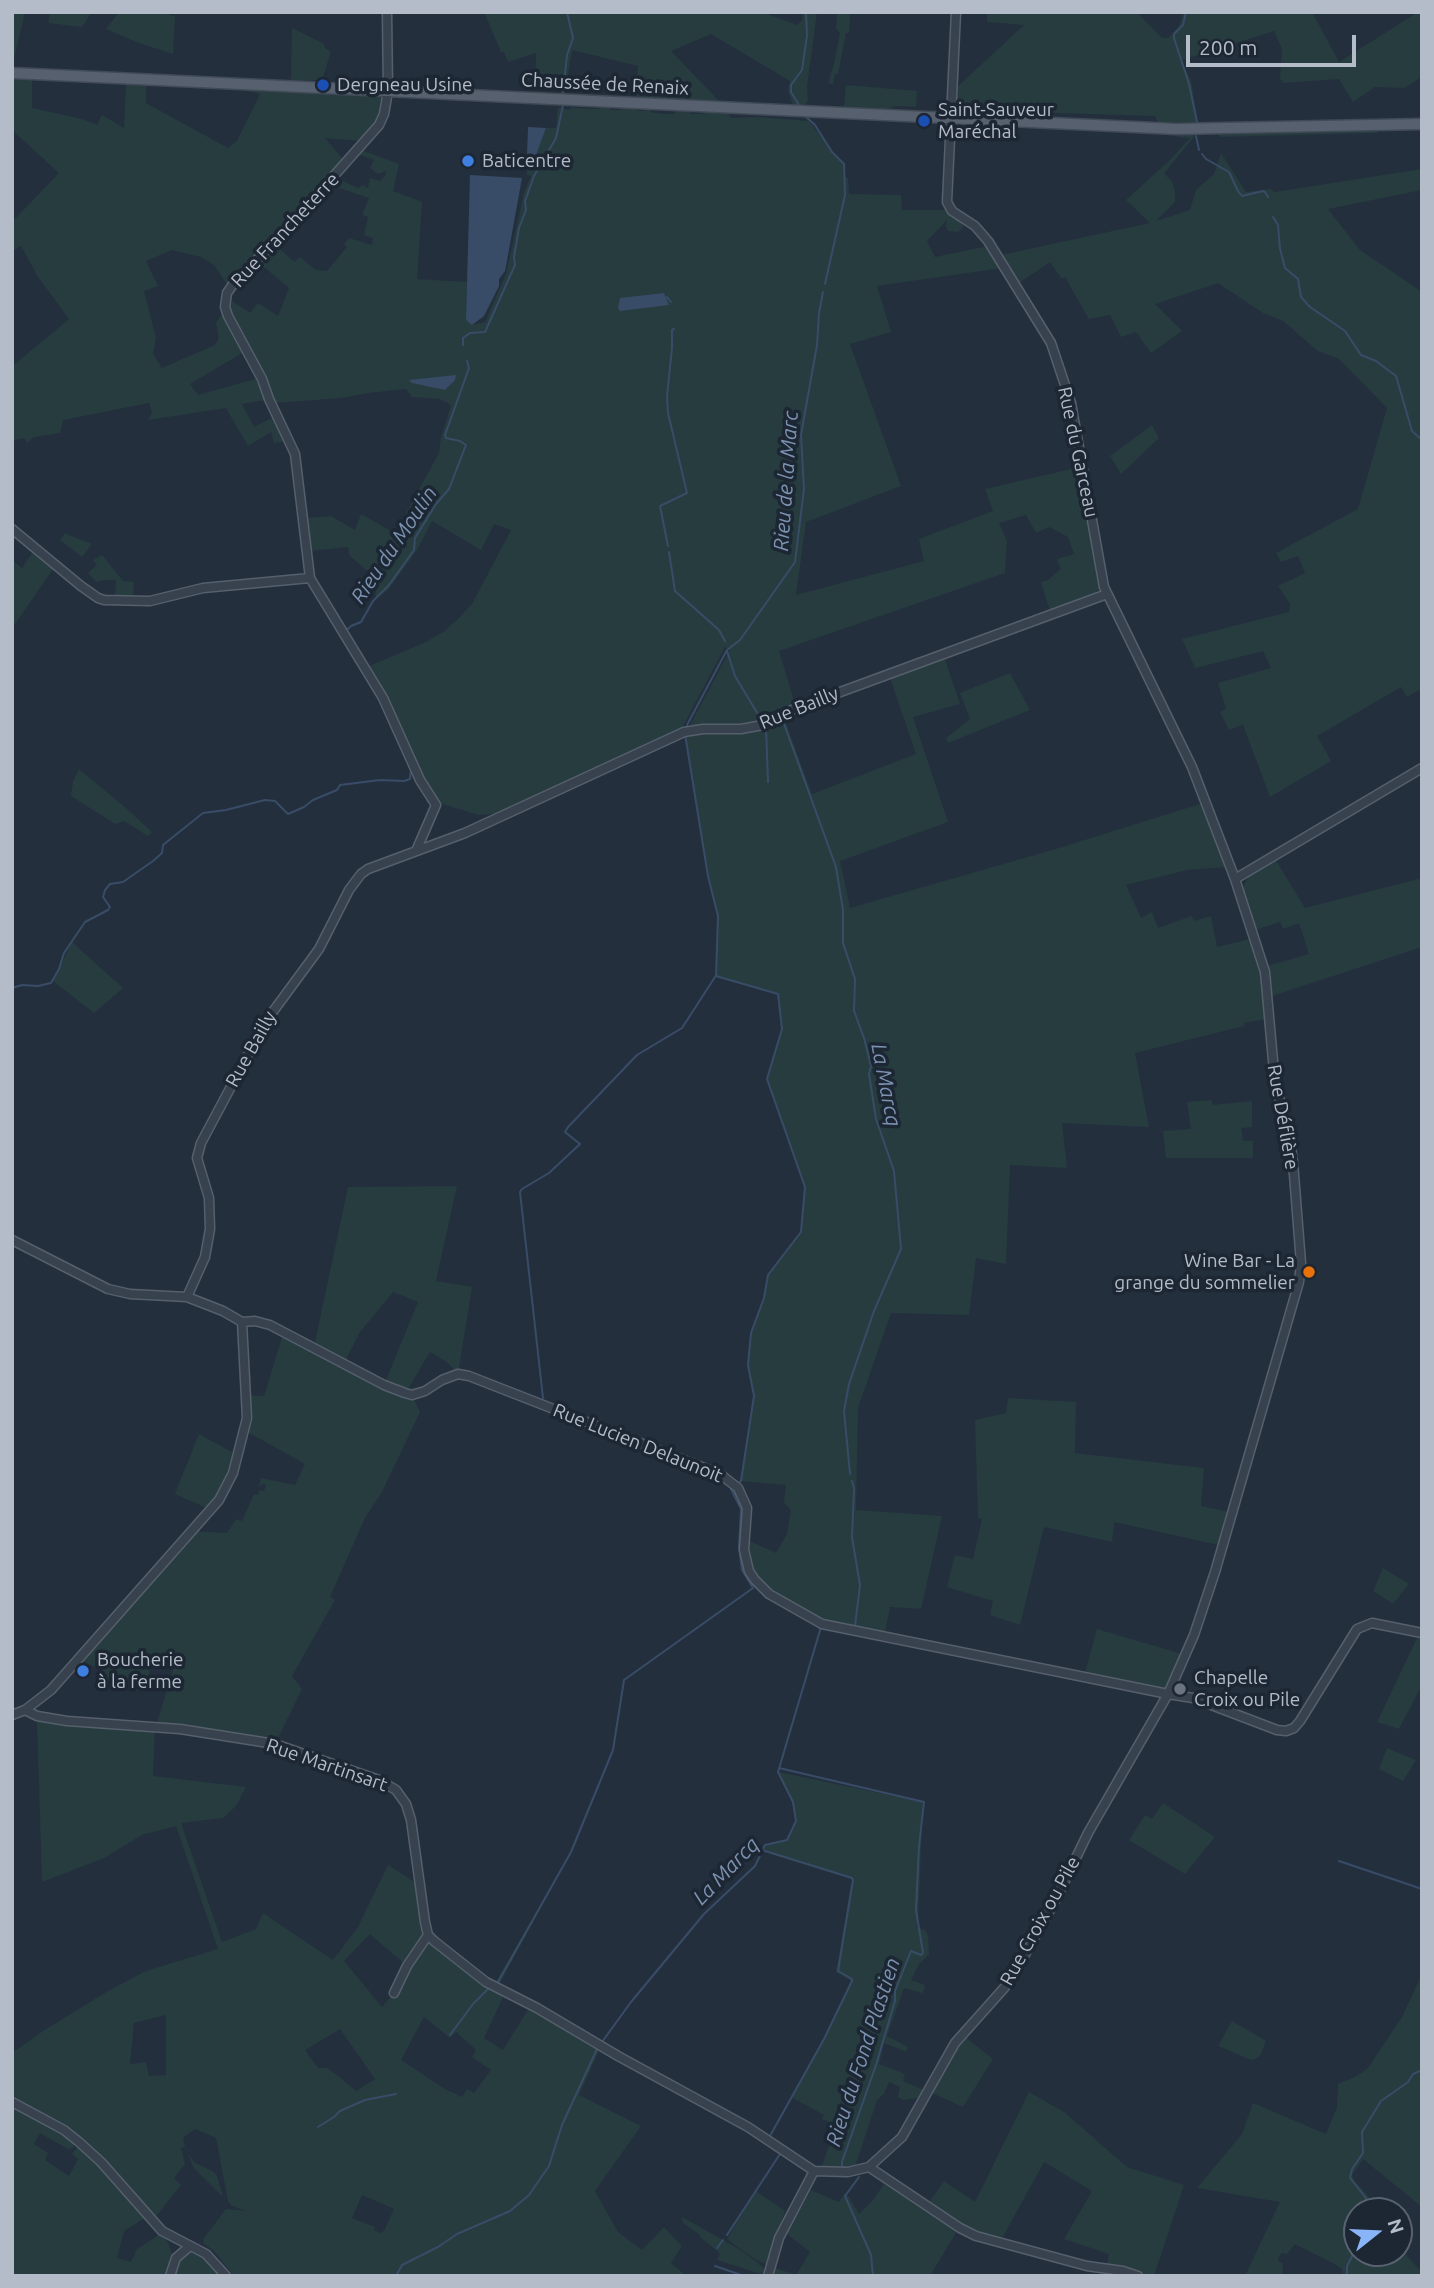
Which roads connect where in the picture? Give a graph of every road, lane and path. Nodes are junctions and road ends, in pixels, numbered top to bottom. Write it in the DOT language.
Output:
graph roads {
  1 [pos="387,12"];
  2 [pos="957,12"];
  3 [pos="12,73"];
  4 [pos="388,91"];
  5 [pos="950,118"];
  6 [pos="1422,124"];
  7 [pos="12,529"];
  8 [pos="310,578"];
  9 [pos="1107,594"];
  10 [pos="1422,768"];
  11 [pos="416,851"];
  12 [pos="1235,879"];
  13 [pos="12,1240"];
  14 [pos="187,1297"];
  15 [pos="242,1322"];
  16 [pos="1422,1633"];
  17 [pos="1168,1694"];
  18 [pos="25,1710"];
  19 [pos="12,1715"];
  20 [pos="428,1935"];
  21 [pos="394,1993"];
  22 [pos="12,2102"];
  23 [pos="869,2167"];
  24 [pos="814,2171"];
  25 [pos="166,2234"];
  26 [pos="190,2246"];
  27 [pos="176,2258"];
  28 [pos="170,2276"];
  29 [pos="226,2276"];
  30 [pos="768,2276"];
  31 [pos="1138,2276"];
  1 -- 4 [label="street"];
  2 -- 5 [label="street, Rue du Garceau"];
  3 -- 4 [label="main road, Chaussée de Renaix"];
  4 -- 5 [label="main road, Chaussée de Renaix"];
  4 -- 8 [label="street, Rue Francheterre"];
  5 -- 6 [label="main road, Chaussée de Renaix"];
  5 -- 9 [label="street, Rue du Garceau"];
  7 -- 8 [label="street"];
  8 -- 11 [label="street, Rue Francheterre"];
  9 -- 11 [label="street, Rue Bailly"];
  9 -- 12 [label="street, Rue Déflière"];
  10 -- 12 [label="street"];
  11 -- 14 [label="street, Rue Bailly"];
  12 -- 17 [label="street, Rue Déflière"];
  13 -- 14 [label="street"];
  14 -- 15 [label="street"];
  15 -- 17 [label="street, Rue Lucien Delaunoit"];
  15 -- 18 [label="street"];
  16 -- 17 [label="street, Rue Lucien Delaunoit"];
  17 -- 23 [label="street, Rue Croix ou Pile"];
  18 -- 19 [label="street"];
  18 -- 20 [label="street, Rue Martinsart"];
  20 -- 21 [label="street"];
  20 -- 24 [label="street"];
  22 -- 25 [label="street"];
  23 -- 24 [label="street"];
  23 -- 31 [label="street"];
  24 -- 30 [label="street"];
  25 -- 26 [label="street"];
  25 -- 27 [label="street"];
  26 -- 27 [label="street"];
  26 -- 29 [label="street"];
  27 -- 28 [label="street"];
}
